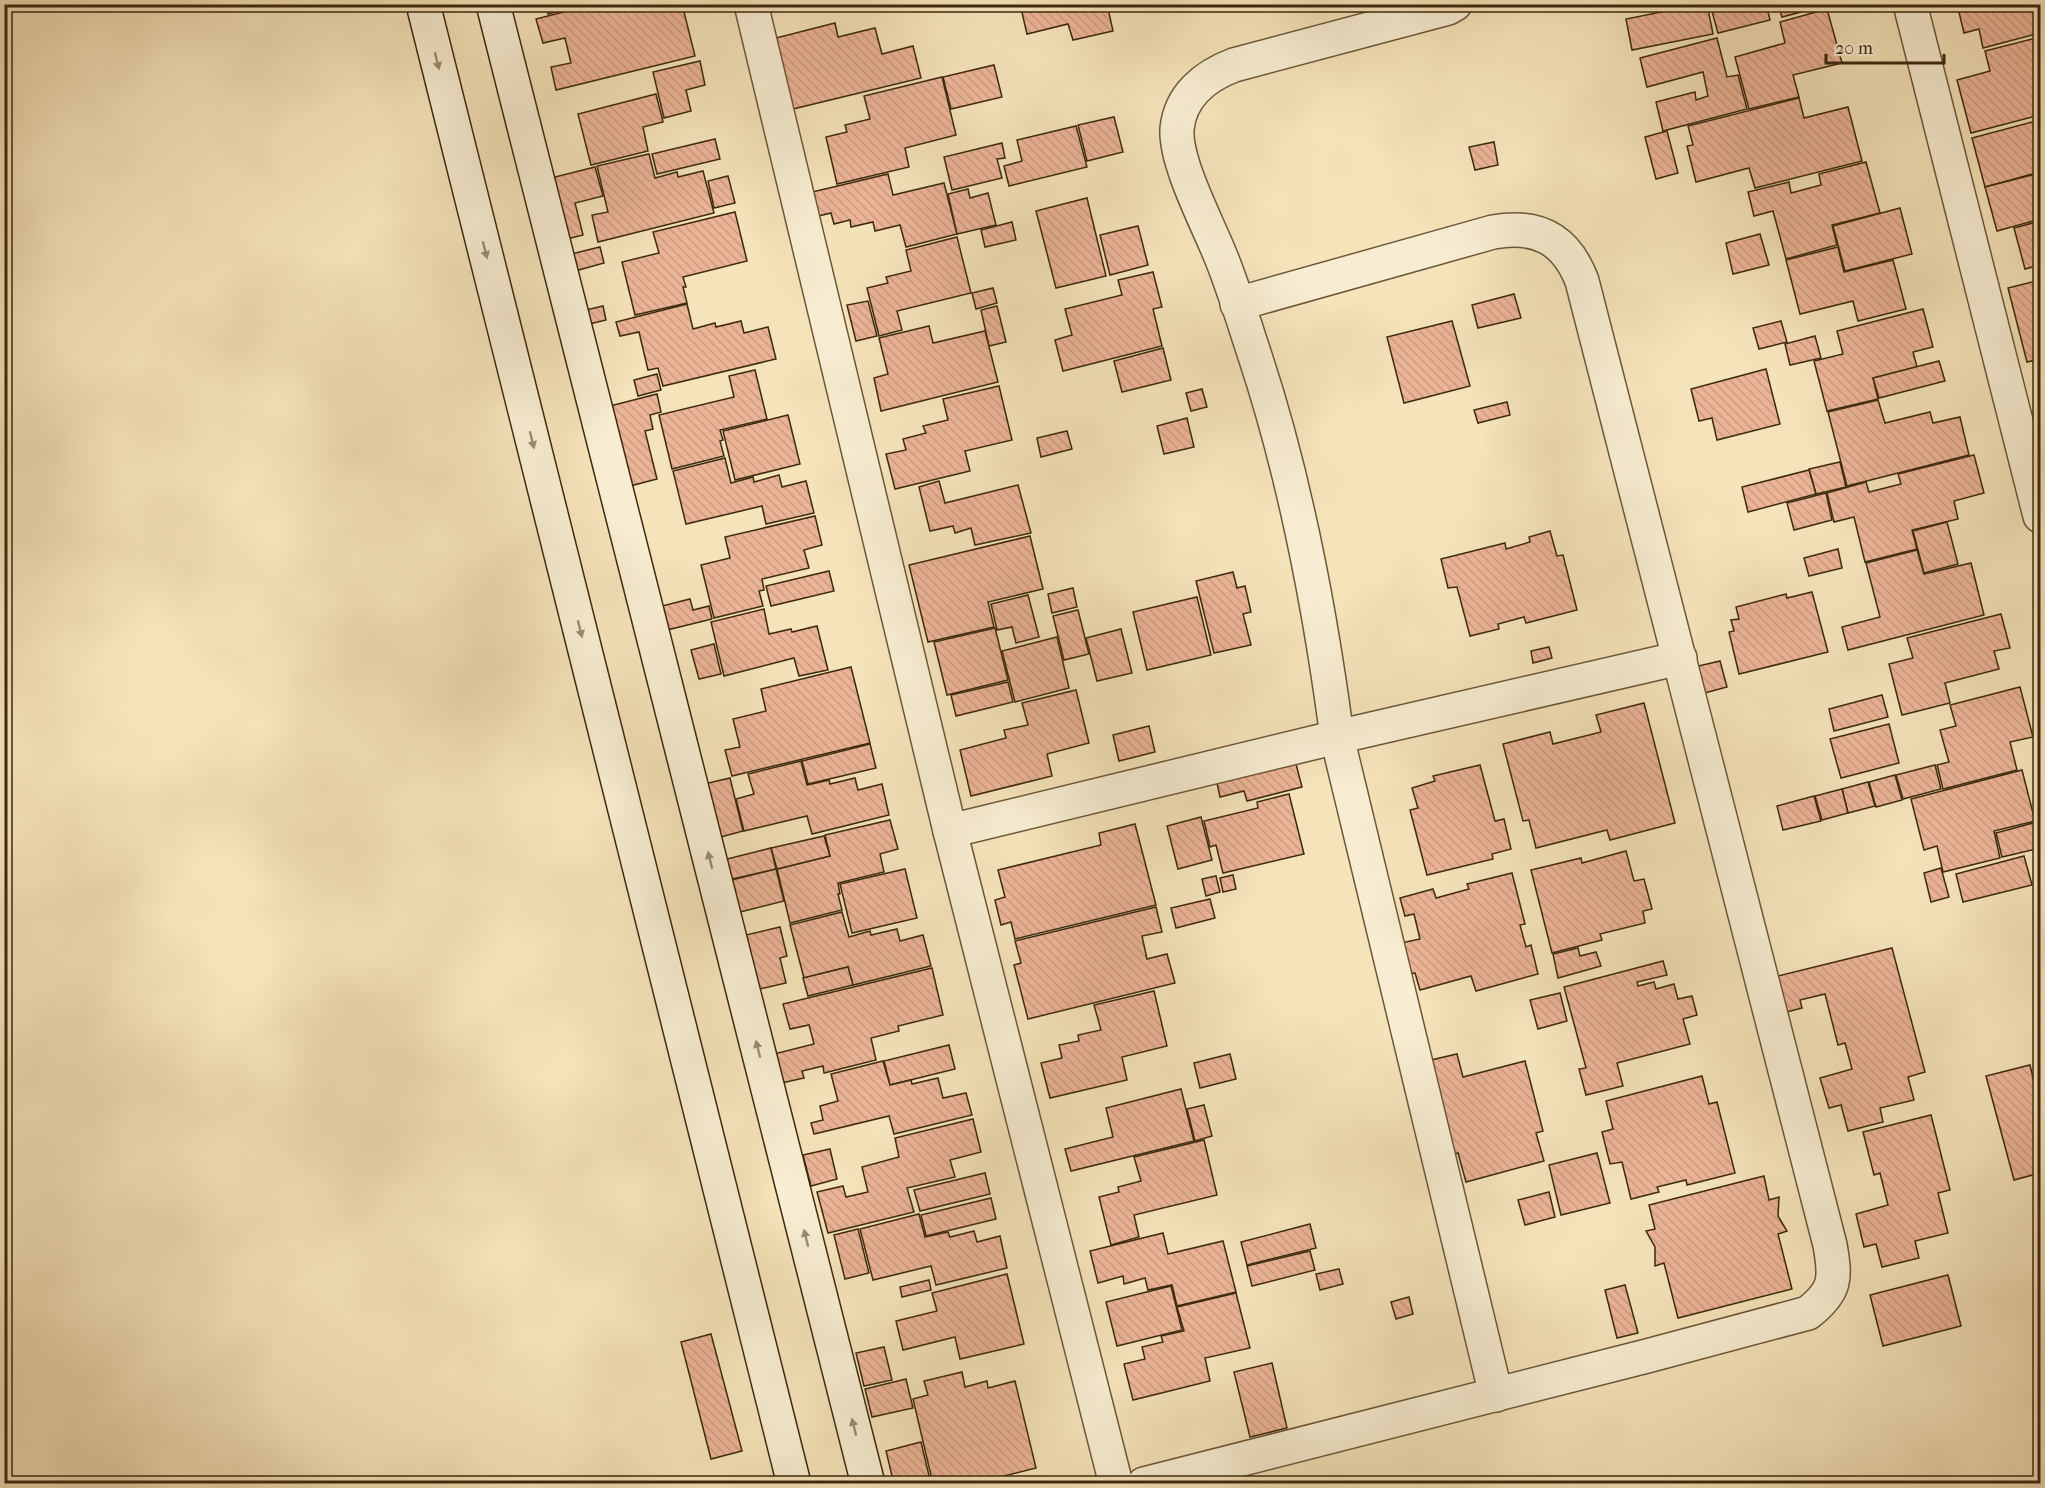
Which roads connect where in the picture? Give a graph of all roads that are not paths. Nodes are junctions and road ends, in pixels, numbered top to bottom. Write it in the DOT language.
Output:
graph roads {
  1 [pos="423,4"];
  2 [pos="493,4"];
  3 [pos="751,4"];
  4 [pos="1455,4"];
  5 [pos="1910,4"];
  6 [pos="1237,304"];
  7 [pos="2040,516"];
  8 [pos="1680,658"];
  9 [pos="1337,737"];
  10 [pos="950,831"];
  11 [pos="1496,1395"];
  12 [pos="794,1484"];
  13 [pos="868,1484"];
  14 [pos="1116,1484"];
  15 [pos="1144,1484"];
  1 -- 12 [label="street, one-way"];
  13 -- 2 [label="street, one-way"];
  3 -- 10 [label="street"];
  4 -- 6 [label="street"];
  5 -- 7 [label="street"];
  6 -- 8 [label="street"];
  6 -- 9 [label="street"];
  8 -- 9 [label="street"];
  8 -- 11 [label="street"];
  9 -- 10 [label="street"];
  9 -- 11 [label="street"];
  10 -- 14 [label="street"];
  11 -- 15 [label="street"];
}
